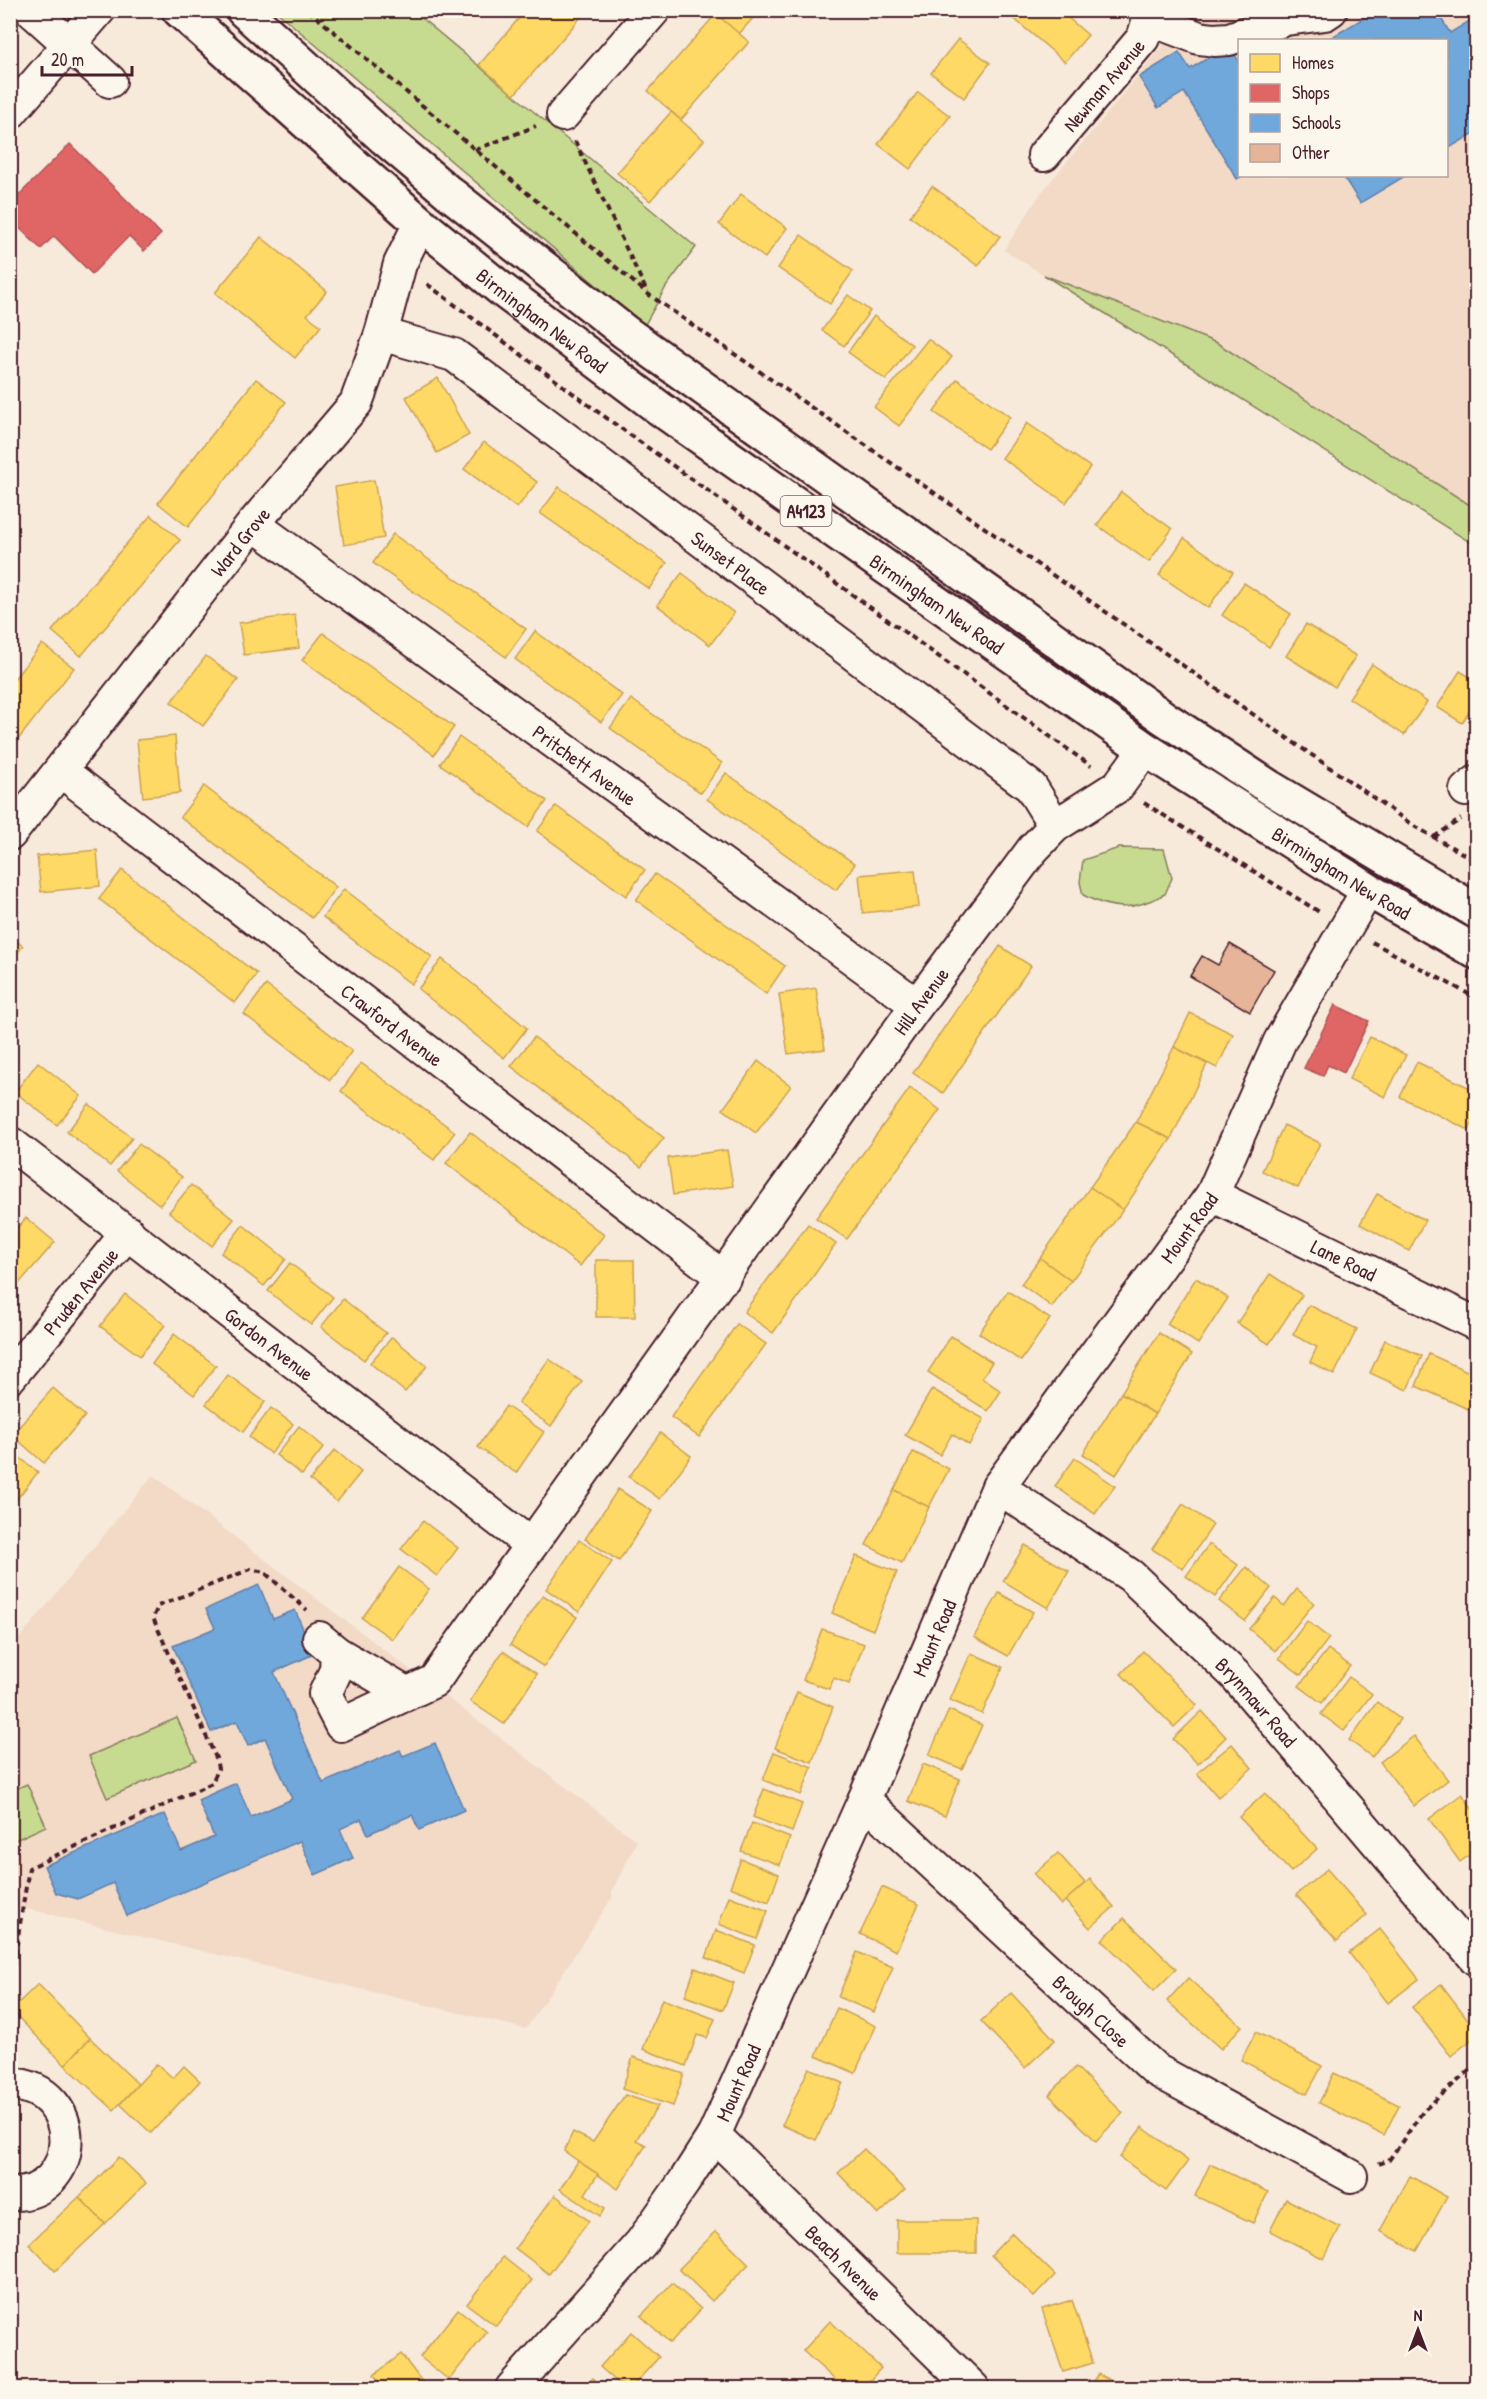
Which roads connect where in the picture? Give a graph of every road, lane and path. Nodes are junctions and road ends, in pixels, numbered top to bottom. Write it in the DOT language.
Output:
graph roads {
  1 [pos="31,10"];
  2 [pos="99,10"];
  3 [pos="179,10"];
  4 [pos="243,10"];
  5 [pos="308,10"];
  6 [pos="654,10"];
  7 [pos="1331,10"];
  8 [pos="1147,15"];
  9 [pos="69,47"];
  10 [pos="110,81"];
  11 [pos="10,113"];
  12 [pos="563,115"];
  13 [pos="475,150"];
  14 [pos="1044,155"];
  15 [pos="448,192"];
  16 [pos="420,223"];
  17 [pos="400,264"];
  18 [pos="648,294"];
  19 [pos="381,334"];
  20 [pos="253,524"];
  21 [pos="1145,749"];
  22 [pos="61,771"];
  23 [pos="1118,786"];
  24 [pos="1470,795"];
  25 [pos="1055,826"];
  26 [pos="10,834"];
  27 [pos="1434,837"];
  28 [pos="1386,859"];
  29 [pos="1476,861"];
  30 [pos="1368,890"];
  31 [pos="1476,911"];
  32 [pos="1346,928"];
  33 [pos="1476,952"];
  34 [pos="1476,998"];
  35 [pos="917,1005"];
  36 [pos="10,1143"];
  37 [pos="1212,1195"];
  38 [pos="128,1232"];
  39 [pos="724,1278"];
  40 [pos="1476,1324"];
  41 [pos="10,1377"];
  42 [pos="998,1487"];
  43 [pos="531,1545"];
  44 [pos="328,1646"];
  45 [pos="406,1693"];
  46 [pos="864,1800"];
  47 [pos="1476,1959"];
  48 [pos="10,1986"];
  49 [pos="1476,2065"];
  50 [pos="10,2084"];
  51 [pos="714,2135"];
  52 [pos="1351,2176"];
  53 [pos="10,2194"];
  54 [pos="512,2388"];
  55 [pos="973,2388"];
  1 -- 9 [label="street"];
  2 -- 9 [label="street"];
  3 -- 16 [label="highway, Birmingham New Road / A4123"];
  4 -- 15 [label="highway, Birmingham New Road / A4123"];
  5 -- 13 [label="path"];
  6 -- 12 [label="street"];
  7 -- 8 [label="street"];
  8 -- 14 [label="street, Newman Avenue"];
  9 -- 10 [label="street"];
  9 -- 11 [label="street"];
  12 -- 13 [label="path"];
  12 -- 18 [label="path"];
  13 -- 18 [label="path"];
  15 -- 16 [label="highway"];
  15 -- 28 [label="highway, Birmingham New Road / A4123"];
  16 -- 17 [label="street, Ward Grove"];
  16 -- 21 [label="highway, Birmingham New Road / A4123"];
  17 -- 19 [label="street, Ward Grove"];
  17 -- 23 [label="path"];
  18 -- 27 [label="path"];
  19 -- 20 [label="street, Ward Grove"];
  19 -- 25 [label="street, Sunset Place"];
  20 -- 22 [label="street, Ward Grove"];
  20 -- 35 [label="street, Pritchett Avenue"];
  21 -- 23 [label="street, Hill Avenue"];
  21 -- 30 [label="highway, Birmingham New Road / A4123"];
  22 -- 26 [label="street, Ward Grove"];
  22 -- 39 [label="street, Crawford Avenue"];
  23 -- 25 [label="street, Hill Avenue"];
  23 -- 32 [label="path"];
  24 -- 27 [label="path"];
  25 -- 35 [label="street, Hill Avenue"];
  27 -- 29 [label="path"];
  28 -- 30 [label="highway"];
  28 -- 31 [label="highway, Birmingham New Road / A4123"];
  30 -- 32 [label="street, Mount Road"];
  30 -- 33 [label="highway, Birmingham New Road / A4123"];
  32 -- 34 [label="path"];
  32 -- 37 [label="street, Mount Road"];
  35 -- 39 [label="street, Hill Avenue"];
  36 -- 38 [label="street, Gordon Avenue"];
  37 -- 40 [label="street, Lane Road"];
  37 -- 42 [label="street, Mount Road"];
  38 -- 41 [label="street, Pruden Avenue"];
  38 -- 43 [label="street, Gordon Avenue"];
  39 -- 43 [label="street, Hill Avenue"];
  42 -- 46 [label="street, Mount Road"];
  42 -- 47 [label="street, Brynmawr Road"];
  43 -- 45 [label="street, Hill Avenue"];
  44 -- 45 [label="street"];
  44 -- 45 [label="street"];
  44 -- 48 [label="path"];
  46 -- 51 [label="street, Mount Road"];
  46 -- 52 [label="street, Brough Close"];
  49 -- 52 [label="path"];
  50 -- 53 [label="street"];
  51 -- 54 [label="street, Mount Road"];
  51 -- 55 [label="street, Beach Avenue"];
}
